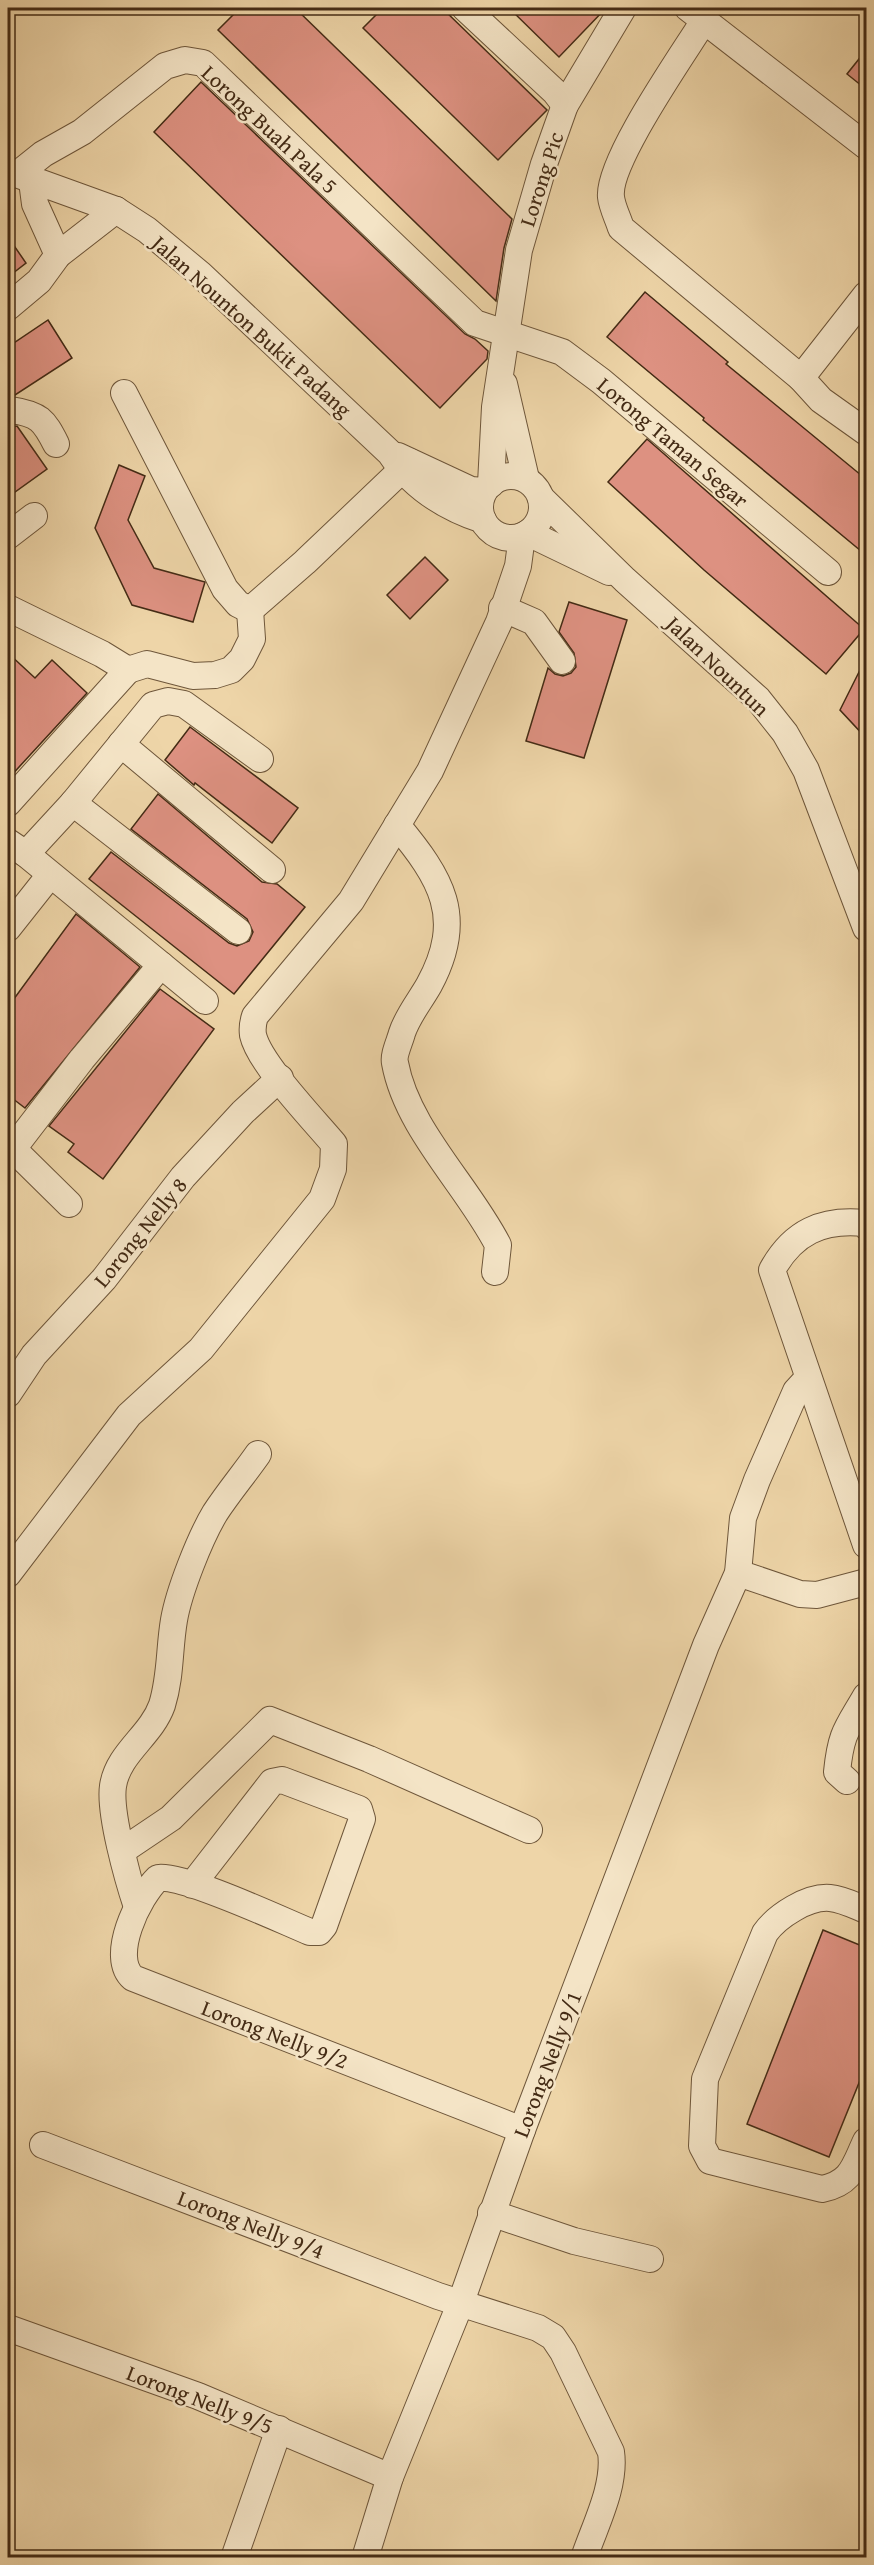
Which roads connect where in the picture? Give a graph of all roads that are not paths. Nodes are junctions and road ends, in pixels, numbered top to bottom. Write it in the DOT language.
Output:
graph roads {
  1 [pos="465,8"];
  2 [pos="623,8"];
  3 [pos="697,13"];
  4 [pos="565,105"];
  5 [pos="867,146"];
  6 [pos="19,175"];
  7 [pos="116,210"];
  8 [pos="58,255"];
  9 [pos="867,295"];
  10 [pos="8,307"];
  11 [pos="505,334"];
  12 [pos="500,366"];
  13 [pos="801,378"];
  14 [pos="124,393"];
  15 [pos="8,413"];
  16 [pos="867,432"];
  17 [pos="56,444"];
  18 [pos="401,462"];
  19 [pos="487,487"];
  20 [pos="533,489"];
  21 [pos="34,516"];
  22 [pos="487,525"];
  23 [pos="525,534"];
  24 [pos="8,536"];
  25 [pos="828,572"];
  26 [pos="625,580"];
  27 [pos="506,598"];
  28 [pos="8,608"];
  29 [pos="250,610"];
  30 [pos="562,661"];
  31 [pos="128,670"];
  32 [pos="121,744"];
  33 [pos="260,759"];
  34 [pos="8,802"];
  35 [pos="73,803"];
  36 [pos="397,825"];
  37 [pos="17,848"];
  38 [pos="272,870"];
  39 [pos="50,875"];
  40 [pos="866,922"];
  41 [pos="8,928"];
  42 [pos="238,931"];
  43 [pos="161,965"];
  44 [pos="205,1001"];
  45 [pos="280,1078"];
  46 [pos="10,1147"];
  47 [pos="69,1204"];
  48 [pos="867,1226"];
  49 [pos="495,1272"];
  50 [pos="808,1378"];
  51 [pos="8,1394"];
  52 [pos="258,1454"];
  53 [pos="865,1535"];
  54 [pos="738,1573"];
  55 [pos="8,1574"];
  56 [pos="867,1582"];
  57 [pos="867,1696"];
  58 [pos="847,1781"];
  59 [pos="529,1830"];
  60 [pos="122,1851"];
  61 [pos="192,1885"];
  62 [pos="137,1907"];
  63 [pos="867,1910"];
  64 [pos="522,2130"];
  65 [pos="867,2140"];
  66 [pos="43,2145"];
  67 [pos="491,2213"];
  68 [pos="650,2259"];
  69 [pos="460,2302"];
  70 [pos="8,2328"];
  71 [pos="279,2429"];
  72 [pos="390,2477"];
  73 [pos="234,2558"];
  74 [pos="365,2558"];
  75 [pos="584,2558"];
  1 -- 4 [label="street"];
  2 -- 4 [label="street, Lorong Pic"];
  3 -- 5 [label="street"];
  3 -- 13 [label="street"];
  4 -- 11 [label="street, Lorong Pic"];
  6 -- 7 [label="street, Jalan Nounton Bukit Padang"];
  6 -- 8 [label="street"];
  6 -- 11 [label="street, Lorong Buah Pala 5"];
  7 -- 8 [label="street"];
  7 -- 18 [label="street, Jalan Nounton Bukit Padang"];
  8 -- 10 [label="street"];
  9 -- 13 [label="street"];
  11 -- 12 [label="street, Lorong Pic"];
  11 -- 25 [label="street, Lorong Taman Segar"];
  12 -- 19 [label="street, Lorong Pic"];
  12 -- 20 [label="street, Lorong Pic"];
  13 -- 16 [label="street"];
  14 -- 29 [label="street"];
  15 -- 17 [label="street"];
  18 -- 19 [label="street, Jalan Nounton Bukit Padang"];
  18 -- 22 [label="street, Jalan Nounton Bukit Padang"];
  18 -- 29 [label="street"];
  19 -- 20 [label="street"];
  19 -- 22 [label="street"];
  20 -- 23 [label="street"];
  20 -- 26 [label="street, Jalan Nountun"];
  21 -- 24 [label="street"];
  22 -- 23 [label="street, Jalan Nountun"];
  22 -- 27 [label="street"];
  23 -- 26 [label="street, Jalan Nountun"];
  23 -- 27 [label="street"];
  26 -- 40 [label="street, Jalan Nountun"];
  27 -- 30 [label="street"];
  27 -- 36 [label="street"];
  28 -- 31 [label="street"];
  29 -- 31 [label="street"];
  31 -- 34 [label="street"];
  32 -- 33 [label="street"];
  32 -- 35 [label="street"];
  32 -- 38 [label="street"];
  35 -- 37 [label="street"];
  35 -- 42 [label="street"];
  36 -- 45 [label="street"];
  36 -- 49 [label="street"];
  37 -- 39 [label="street"];
  39 -- 41 [label="street"];
  39 -- 43 [label="street"];
  43 -- 44 [label="street"];
  43 -- 46 [label="street"];
  45 -- 51 [label="street, Lorong Nelly 8"];
  45 -- 55 [label="street"];
  46 -- 47 [label="street"];
  48 -- 50 [label="street"];
  50 -- 53 [label="street"];
  50 -- 54 [label="street, Lorong Nelly 9/1"];
  52 -- 60 [label="street"];
  54 -- 56 [label="street"];
  54 -- 64 [label="street, Lorong Nelly 9/1"];
  57 -- 58 [label="street"];
  59 -- 60 [label="street"];
  60 -- 62 [label="street"];
  61 -- 61 [label="street"];
  61 -- 62 [label="street, Lorong Nelly 9/2"];
  62 -- 64 [label="street, Lorong Nelly 9/2"];
  63 -- 65 [label="street"];
  64 -- 67 [label="street, Lorong Nelly 9/1"];
  66 -- 69 [label="street, Lorong Nelly 9/4"];
  67 -- 68 [label="street"];
  67 -- 69 [label="street, Lorong Nelly 9/1"];
  69 -- 72 [label="street, Lorong Nelly 9/1"];
  69 -- 75 [label="street, Lorong Nelly 9/4"];
  70 -- 71 [label="street, Lorong Nelly 9/5"];
  71 -- 72 [label="street, Lorong Nelly 9/5"];
  71 -- 73 [label="street"];
  72 -- 74 [label="street, Lorong Nelly 9/1"];
}
